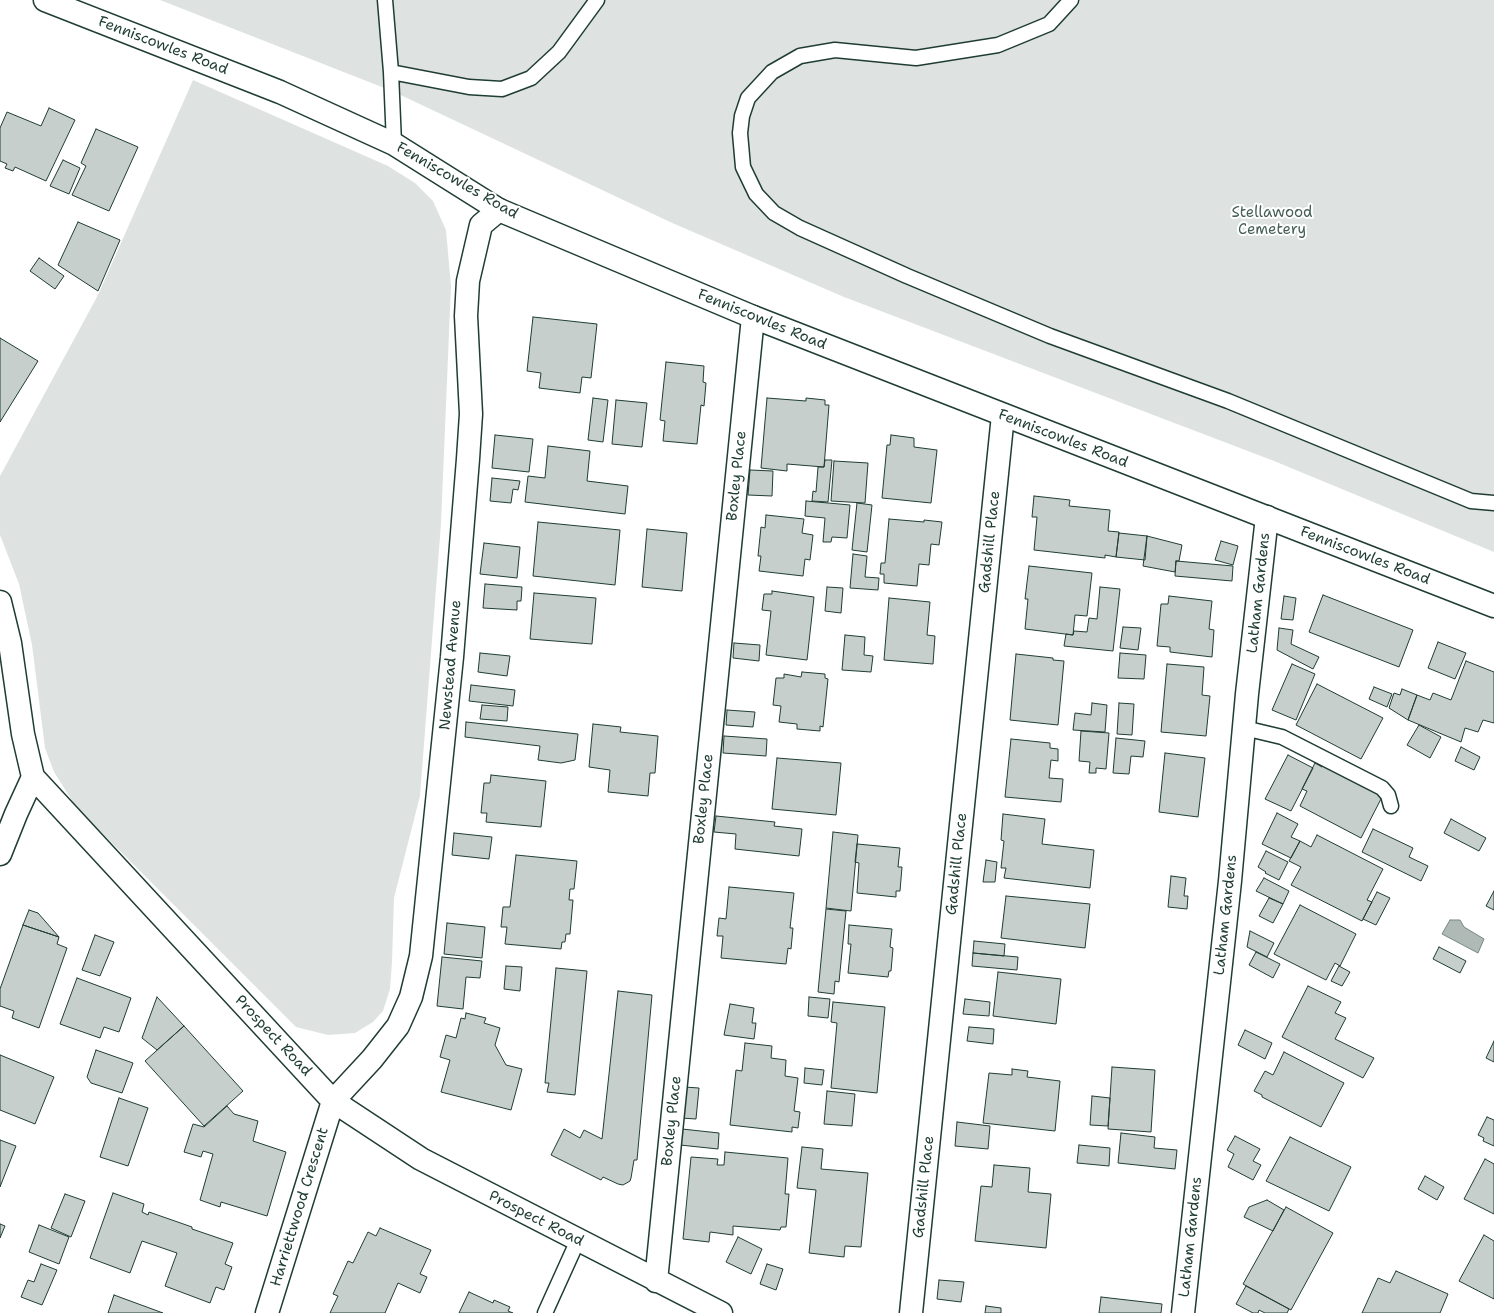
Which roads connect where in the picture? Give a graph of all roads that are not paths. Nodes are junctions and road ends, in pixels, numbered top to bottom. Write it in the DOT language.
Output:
graph roads {
  1 [pos="46,0"];
  2 [pos="386,0"];
  3 [pos="597,0"];
  4 [pos="1071,0"];
  5 [pos="391,72"];
  6 [pos="394,144"];
  7 [pos="499,210"];
  8 [pos="753,317"];
  9 [pos="1003,416"];
  10 [pos="1494,503"];
  11 [pos="1267,518"];
  12 [pos="0,602"];
  13 [pos="1494,606"];
  14 [pos="1244,728"];
  15 [pos="34,777"];
  16 [pos="1391,806"];
  17 [pos="0,854"];
  18 [pos="333,1101"];
  19 [pos="578,1240"];
  20 [pos="656,1280"];
  21 [pos="267,1313"];
  22 [pos="545,1313"];
  23 [pos="721,1313"];
  24 [pos="911,1313"];
  25 [pos="1183,1313"];
  1 -- 6 [label="street, Fenniscowles Road"];
  2 -- 5 [label="lane"];
  3 -- 5 [label="lane"];
  4 -- 10 [label="lane"];
  5 -- 6 [label="lane"];
  6 -- 7 [label="street, Fenniscowles Road"];
  7 -- 8 [label="street, Fenniscowles Road"];
  7 -- 18 [label="street, Newstead Avenue"];
  8 -- 9 [label="street, Fenniscowles Road"];
  8 -- 20 [label="street, Boxley Place"];
  9 -- 11 [label="street, Fenniscowles Road"];
  9 -- 24 [label="street, Gadshill Place"];
  11 -- 13 [label="street, Fenniscowles Road"];
  11 -- 14 [label="street, Latham Gardens"];
  12 -- 15 [label="street, Prospect Road"];
  14 -- 16 [label="lane"];
  14 -- 25 [label="street, Latham Gardens"];
  15 -- 17 [label="street"];
  15 -- 18 [label="street, Prospect Road"];
  18 -- 19 [label="street, Prospect Road"];
  18 -- 21 [label="street, Harriettwood Crescent"];
  19 -- 20 [label="street, Prospect Road"];
  19 -- 22 [label="lane"];
  20 -- 23 [label="street, Prospect Road"];
}
